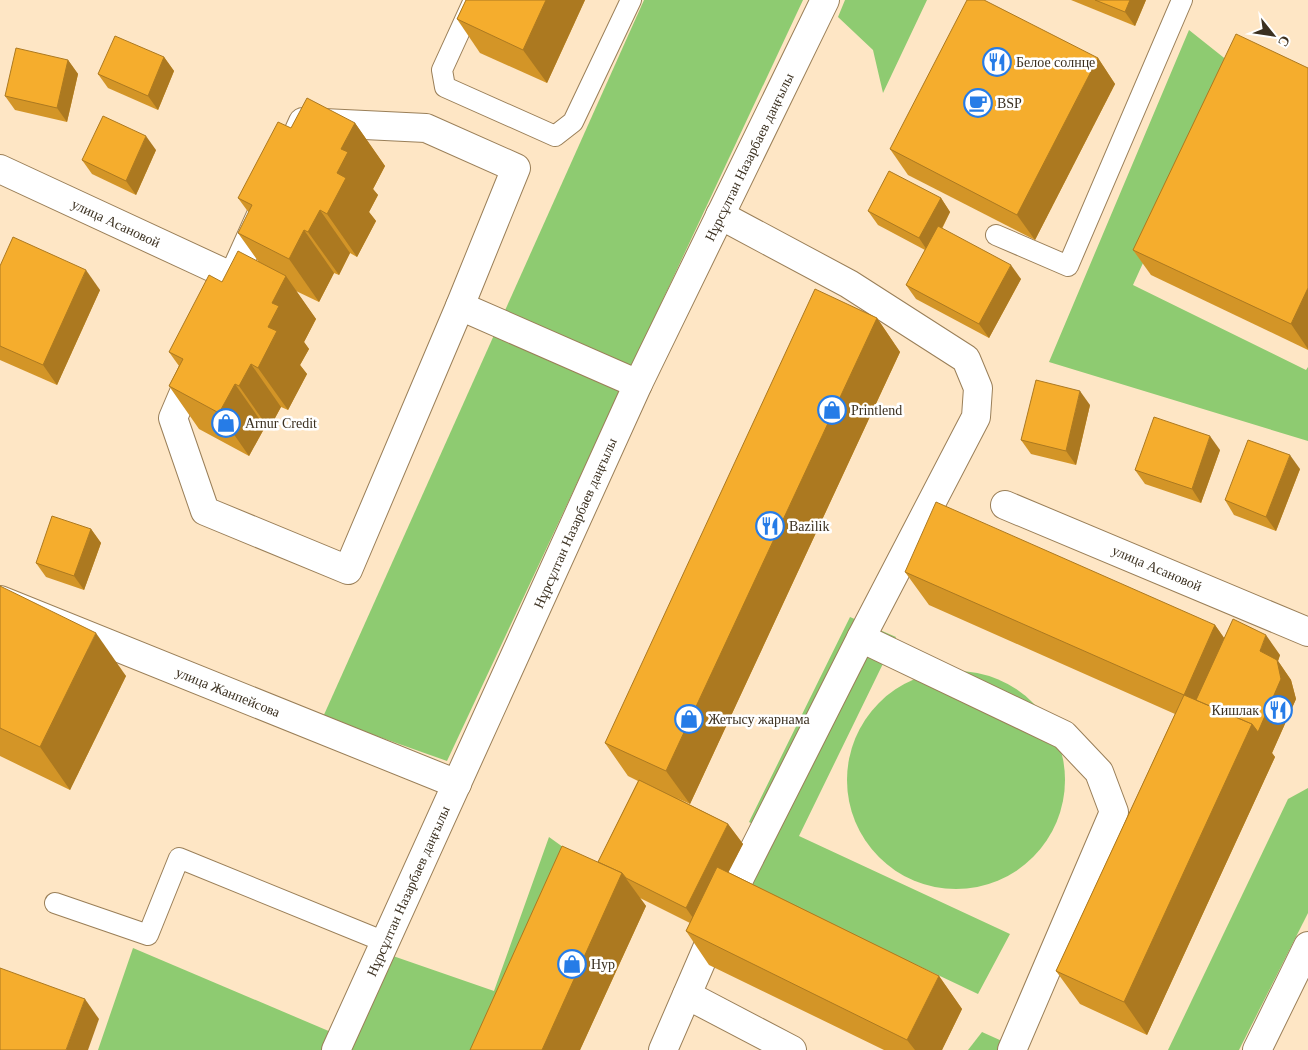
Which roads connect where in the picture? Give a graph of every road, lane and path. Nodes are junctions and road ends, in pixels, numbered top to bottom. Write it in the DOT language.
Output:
graph roads {
  1 [pos="474,0"];
  2 [pos="631,0"];
  3 [pos="825,0"];
  4 [pos="1182,0"];
  5 [pos="0,168"];
  6 [pos="720,215"];
  7 [pos="996,235"];
  8 [pos="233,277"];
  9 [pos="460,306"];
  10 [pos="638,384"];
  11 [pos="1005,505"];
  12 [pos="3,609"];
  13 [pos="1308,632"];
  14 [pos="861,638"];
  15 [pos="457,784"];
  16 [pos="55,903"];
  17 [pos="385,942"];
  18 [pos="1308,946"];
  19 [pos="687,995"];
  20 [pos="336,1050"];
  21 [pos="663,1050"];
  22 [pos="792,1050"];
  23 [pos="1012,1050"];
  24 [pos="1257,1050"];
  1 -- 2 [label="lane"];
  3 -- 6 [label="street, Нұрсұлтан Назарбаев даңғылы"];
  4 -- 7 [label="lane"];
  5 -- 8 [label="street, улица Асановой"];
  6 -- 10 [label="street, Нұрсұлтан Назарбаев даңғылы"];
  6 -- 14 [label="street"];
  8 -- 9 [label="street"];
  8 -- 9 [label="street"];
  9 -- 10 [label="street"];
  10 -- 15 [label="street, Нұрсұлтан Назарбаев даңғылы"];
  11 -- 13 [label="street, улица Асановой"];
  12 -- 15 [label="street, улица Жанпейсова"];
  14 -- 19 [label="street"];
  14 -- 23 [label="street"];
  15 -- 17 [label="street, Нұрсұлтан Назарбаев даңғылы"];
  16 -- 17 [label="lane"];
  17 -- 20 [label="street, Нұрсұлтан Назарбаев даңғылы"];
  18 -- 24 [label="street"];
  19 -- 21 [label="street"];
  19 -- 22 [label="street"];
}
